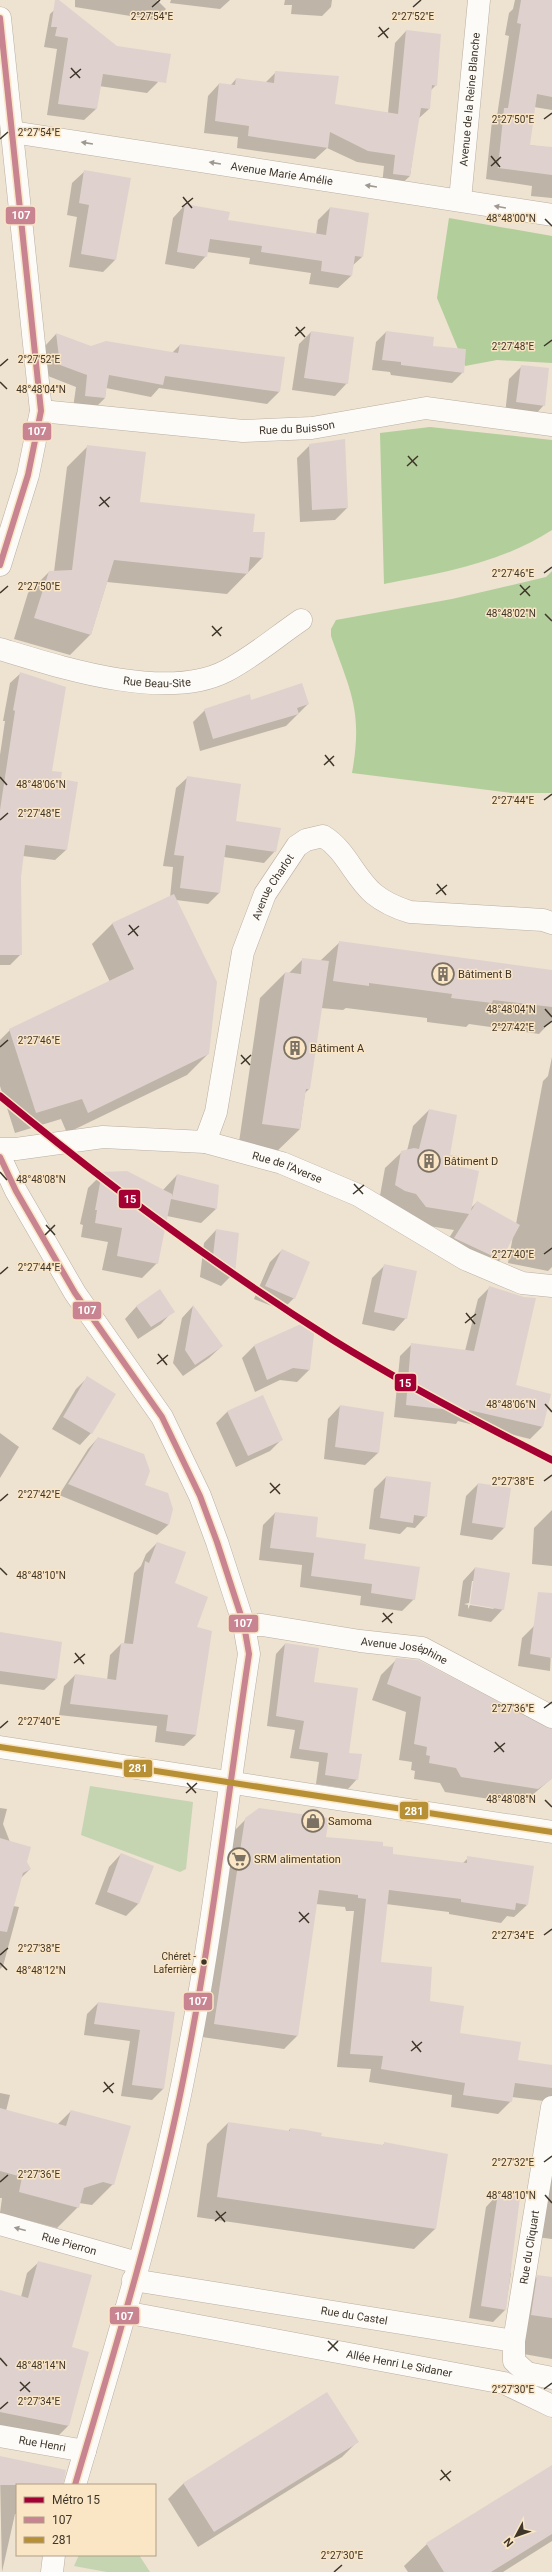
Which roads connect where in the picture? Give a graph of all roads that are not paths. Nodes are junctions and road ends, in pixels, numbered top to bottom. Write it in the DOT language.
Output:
graph roads {
  1 [pos="479,0"];
  2 [pos="0,18"];
  3 [pos="12,132"];
  4 [pos="460,200"];
  5 [pos="552,216"];
  6 [pos="41,411"];
  7 [pos="552,425"];
  8 [pos="0,565"];
  9 [pos="301,620"];
  10 [pos="0,649"];
  11 [pos="552,923"];
  12 [pos="205,1142"];
  13 [pos="0,1149"];
  14 [pos="0,1157"];
  15 [pos="552,1286"];
  16 [pos="244,1625"];
  17 [pos="552,1717"];
  18 [pos="0,1747"];
  19 [pos="230,1783"];
  20 [pos="552,1832"];
  21 [pos="552,2107"];
  22 [pos="0,2224"];
  23 [pos="135,2271"];
  24 [pos="124,2312"];
  25 [pos="514,2341"];
  26 [pos="552,2378"];
  27 [pos="552,2406"];
  28 [pos="0,2436"];
  29 [pos="85,2452"];
  30 [pos="75,2484"];
  31 [pos="54,2556"];
  32 [pos="52,2572"];
  1 -- 4 [label="street, Avenue de la Reine Blanche"];
  2 -- 3 [label="street"];
  4 -- 3 [label="street, Avenue Marie Amélie, one-way"];
  3 -- 6 [label="street"];
  5 -- 4 [label="street, Avenue Marie Amélie, one-way"];
  6 -- 7 [label="street, Rue du Buisson"];
  6 -- 8 [label="street"];
  9 -- 10 [label="street, Rue Beau-Site"];
  11 -- 12 [label="street, Avenue Charlot"];
  12 -- 13 [label="street, Rue de l'Averse"];
  12 -- 15 [label="street, Rue de l'Averse"];
  14 -- 16 [label="street"];
  16 -- 17 [label="street, Avenue Joséphine"];
  16 -- 19 [label="street"];
  18 -- 19 [label="street"];
  19 -- 20 [label="street"];
  19 -- 23 [label="street"];
  21 -- 25 [label="street, Rue du Cliquart"];
  23 -- 22 [label="street, Rue Pierron, one-way"];
  23 -- 24 [label="street"];
  23 -- 25 [label="street, Rue du Castel"];
  24 -- 27 [label="street, Allée Henri Le Sidaner"];
  24 -- 29 [label="street"];
  25 -- 26 [label="street"];
  28 -- 29 [label="street, Rue Henri"];
  29 -- 30 [label="street"];
  31 -- 32 [label="street"];
}
